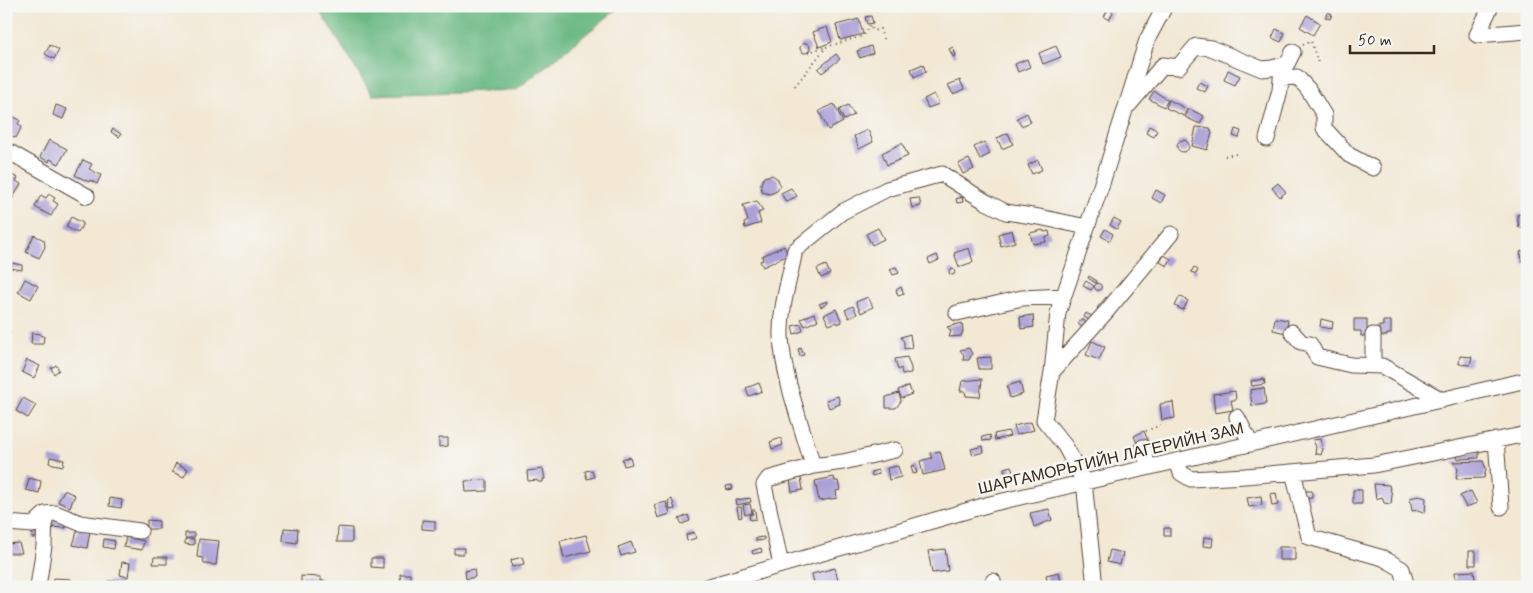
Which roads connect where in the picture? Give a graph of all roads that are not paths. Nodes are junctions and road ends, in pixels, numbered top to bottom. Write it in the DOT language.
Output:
graph roads {
  1 [pos="1165,6"];
  2 [pos="1491,6"];
  3 [pos="1527,32"];
  4 [pos="1293,52"];
  5 [pos="1281,72"];
  6 [pos="1125,110"];
  7 [pos="1267,139"];
  8 [pos="6,150"];
  9 [pos="1373,168"];
  10 [pos="87,196"];
  11 [pos="1087,227"];
  12 [pos="1171,234"];
  13 [pos="1064,296"];
  14 [pos="957,313"];
  15 [pos="1292,332"];
  16 [pos="1373,335"];
  17 [pos="1373,365"];
  18 [pos="1052,372"];
  19 [pos="1527,380"];
  20 [pos="1442,400"];
  21 [pos="1237,417"];
  22 [pos="1527,434"];
  23 [pos="1496,440"];
  24 [pos="1252,444"];
  25 [pos="1143,447"];
  26 [pos="895,450"];
  27 [pos="1177,461"];
  28 [pos="813,466"];
  29 [pos="1148,467"];
  30 [pos="1293,472"];
  31 [pos="1084,482"];
  32 [pos="1501,507"];
  33 [pos="45,514"];
  34 [pos="6,523"];
  35 [pos="140,531"];
  36 [pos="781,565"];
  37 [pos="38,587"];
  38 [pos="706,587"];
  39 [pos="1095,587"];
  40 [pos="1407,587"];
  1 -- 6 [label="street"];
  2 -- 3 [label="street"];
  4 -- 5 [label="street"];
  5 -- 6 [label="street"];
  5 -- 7 [label="street"];
  5 -- 9 [label="street"];
  6 -- 11 [label="street"];
  8 -- 10 [label="street"];
  11 -- 13 [label="street"];
  11 -- 28 [label="street"];
  12 -- 18 [label="street"];
  13 -- 14 [label="street"];
  13 -- 18 [label="street"];
  15 -- 17 [label="street"];
  16 -- 17 [label="street"];
  17 -- 20 [label="street"];
  18 -- 31 [label="street"];
  19 -- 20 [label="street, ШАРГАМОРЬТИЙН ЛАГЕРИЙН ЗАМ"];
  20 -- 24 [label="street, ШАРГАМОРЬТИЙН ЛАГЕРИЙН ЗАМ"];
  21 -- 24 [label="street"];
  22 -- 23 [label="street"];
  23 -- 30 [label="street"];
  23 -- 32 [label="street"];
  24 -- 27 [label="street, ШАРГАМОРЬТИЙН ЛАГЕРИЙН ЗАМ"];
  25 -- 29 [label="street"];
  26 -- 28 [label="street"];
  27 -- 29 [label="street, ШАРГАМОРЬТИЙН ЛАГЕРИЙН ЗАМ"];
  27 -- 30 [label="street"];
  28 -- 36 [label="street"];
  29 -- 31 [label="street, ШАРГАМОРЬТИЙН ЛАГЕРИЙН ЗАМ"];
  30 -- 40 [label="street"];
  31 -- 36 [label="street, ШАРГАМОРЬТИЙН ЛАГЕРИЙН ЗАМ"];
  31 -- 39 [label="street"];
  33 -- 34 [label="street"];
  33 -- 35 [label="street"];
  33 -- 37 [label="street"];
  36 -- 38 [label="street, ШАРГАМОРЬТИЙН ЛАГЕРИЙН ЗАМ"];
}
